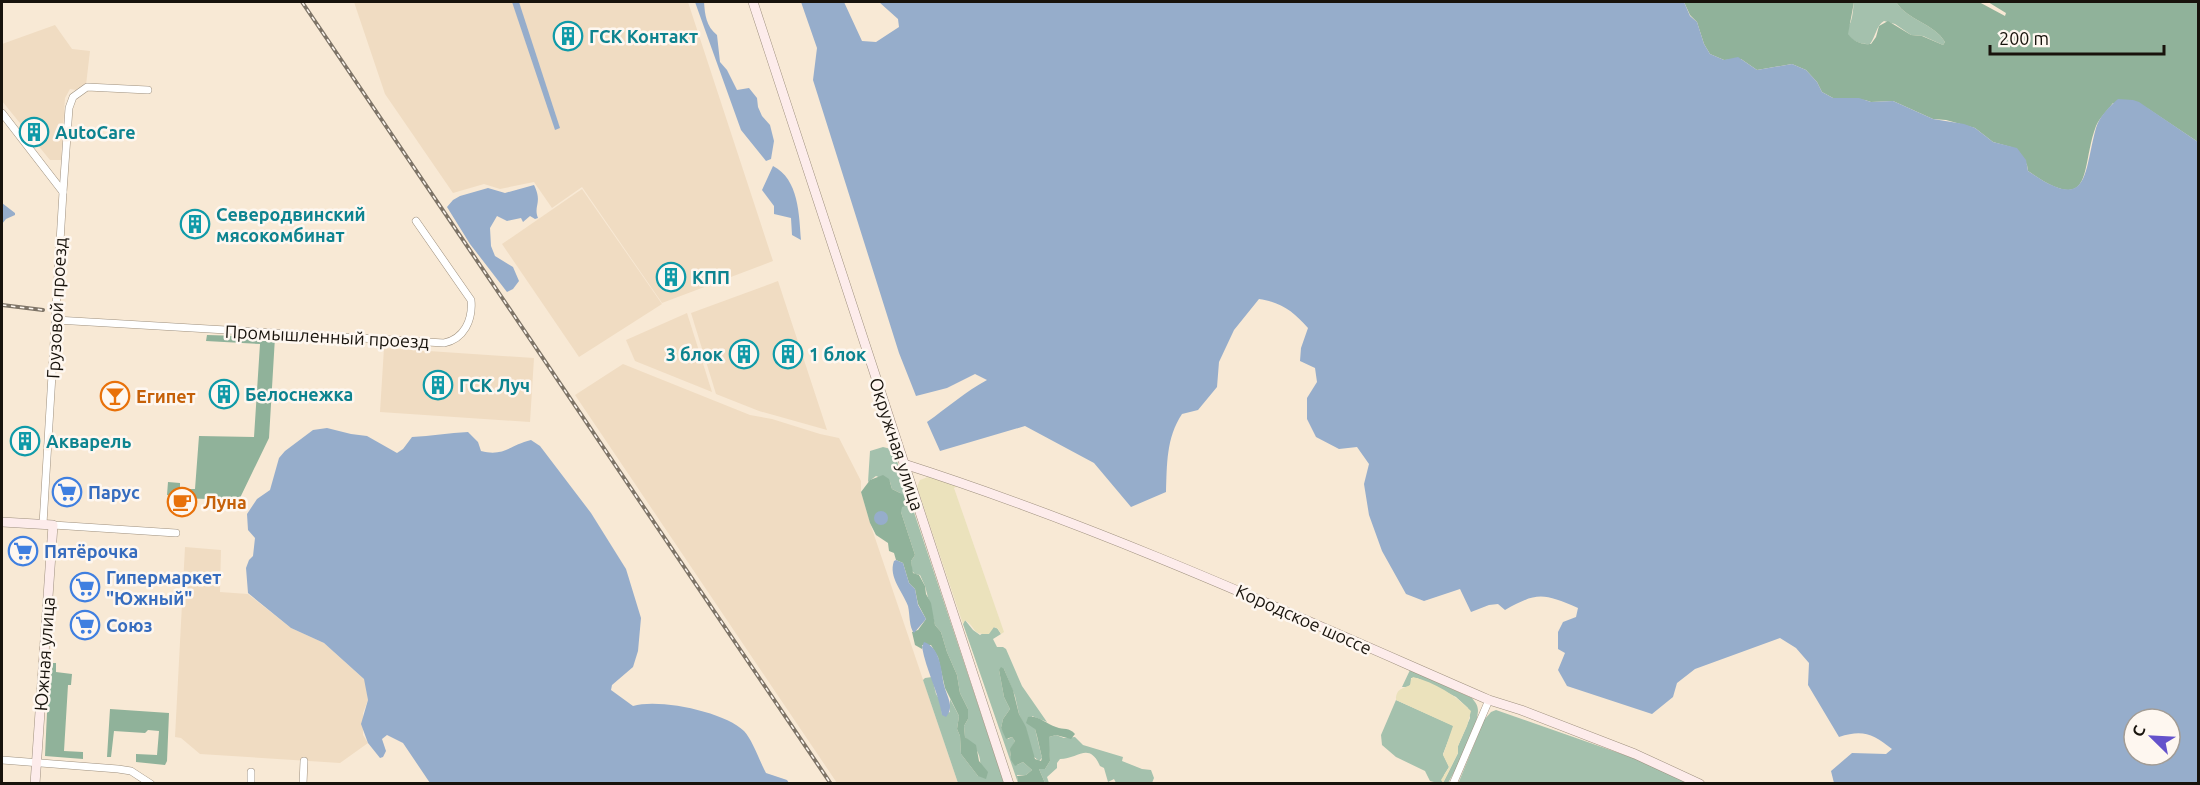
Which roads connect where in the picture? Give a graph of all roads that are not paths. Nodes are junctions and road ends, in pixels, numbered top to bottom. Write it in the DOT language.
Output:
graph roads {
  1 [pos="753,2"];
  2 [pos="148,90"];
  3 [pos="2,113"];
  4 [pos="63,192"];
  5 [pos="416,220"];
  6 [pos="56,320"];
  7 [pos="904,464"];
  8 [pos="2,522"];
  9 [pos="48,525"];
  10 [pos="176,533"];
  11 [pos="1489,700"];
  12 [pos="2,760"];
  13 [pos="304,761"];
  14 [pos="36,762"];
  15 [pos="252,772"];
  16 [pos="35,783"];
  17 [pos="151,783"];
  18 [pos="251,783"];
  19 [pos="303,783"];
  20 [pos="1009,783"];
  21 [pos="1453,783"];
  22 [pos="1700,783"];
  1 -- 7 [label="main road, Окружная улица"];
  2 -- 4 [label="street, Грузовой проезд"];
  3 -- 4 [label="street"];
  4 -- 6 [label="street, Грузовой проезд"];
  5 -- 6 [label="street, Промышленный проезд"];
  6 -- 9 [label="street, Грузовой проезд"];
  7 -- 11 [label="main road, Кородское шоссе"];
  7 -- 20 [label="main road, Окружная улица"];
  8 -- 9 [label="main road"];
  9 -- 10 [label="street"];
  9 -- 14 [label="main road, Южная улица"];
  11 -- 21 [label="street"];
  11 -- 22 [label="main road, Кородское шоссе"];
  12 -- 14 [label="street"];
  13 -- 19 [label="street"];
  14 -- 16 [label="main road, Южная улица"];
  14 -- 17 [label="street"];
  15 -- 18 [label="street"];
}
